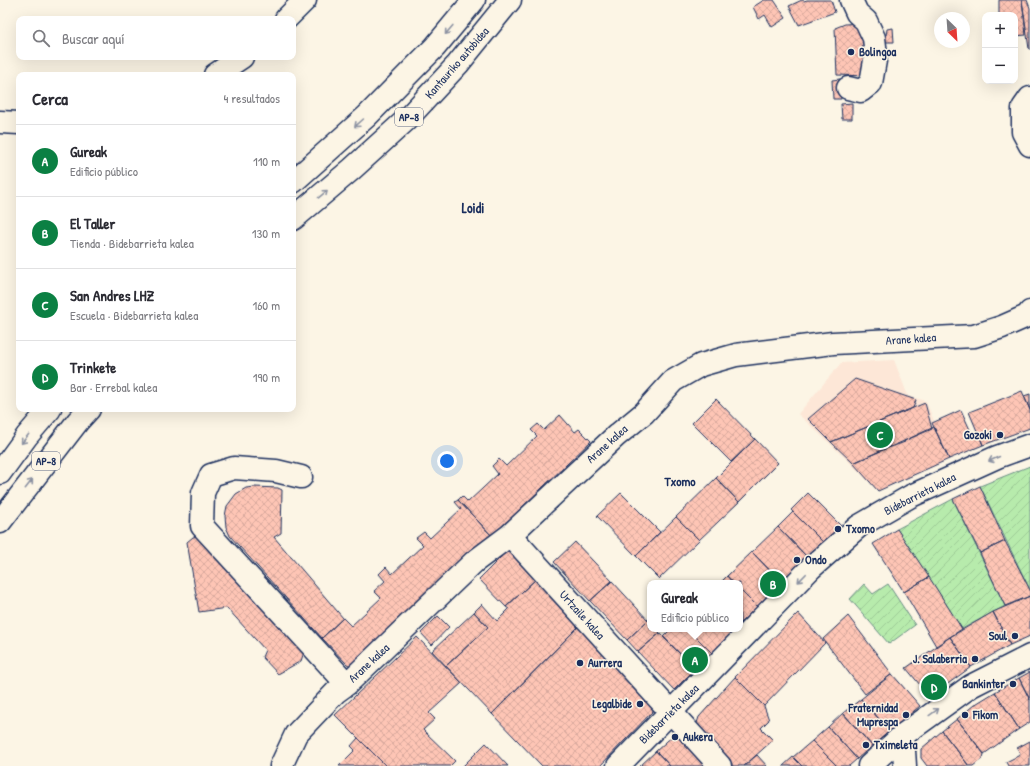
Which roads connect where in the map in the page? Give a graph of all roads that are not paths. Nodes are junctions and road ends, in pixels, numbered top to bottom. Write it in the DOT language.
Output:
graph roads {
  1 [pos="305,0"];
  2 [pos="474,0"];
  3 [pos="510,0"];
  4 [pos="851,0"];
  5 [pos="289,16"];
  6 [pos="238,60"];
  7 [pos="220,72"];
  8 [pos="848,88"];
  9 [pos="1030,98"];
  10 [pos="0,122"];
  11 [pos="16,123"];
  12 [pos="1030,145"];
  13 [pos="296,179"];
  14 [pos="296,216"];
  15 [pos="1029,315"];
  16 [pos="47,412"];
  17 [pos="86,412"];
  18 [pos="1030,445"];
  19 [pos="0,473"];
  20 [pos="301,477"];
  21 [pos="2,518"];
  22 [pos="510,535"];
  23 [pos="1030,656"];
  24 [pos="347,684"];
  25 [pos="671,713"];
  26 [pos="903,735"];
  27 [pos="281,766"];
  28 [pos="618,766"];
  29 [pos="720,766"];
  30 [pos="869,766"];
  31 [pos="905,766"];
  1 -- 5 [label="main road"];
  2 -- 13 [label="main road, AP-8, one-way"];
  14 -- 3 [label="main road, Kantauriko autobidea / AP-8, one-way"];
  4 -- 8 [label="main road"];
  6 -- 7 [label="main road"];
  9 -- 12 [label="main road"];
  10 -- 11 [label="main road"];
  15 -- 22 [label="main road, Arane kalea"];
  16 -- 19 [label="main road, AP-8, one-way"];
  21 -- 17 [label="main road, AP-8, one-way"];
  18 -- 25 [label="main road, Bidebarrieta kalea, one-way"];
  20 -- 24 [label="main road"];
  22 -- 24 [label="main road, Arane kalea"];
  22 -- 25 [label="main road, Urtzaile kalea"];
  26 -- 23 [label="main road, one-way"];
  24 -- 27 [label="main road, Arane kalea"];
  25 -- 28 [label="main road, Bidebarrieta kalea"];
  25 -- 29 [label="main road, Urtzaile kalea"];
  26 -- 30 [label="main road"];
  26 -- 31 [label="main road"];
}
